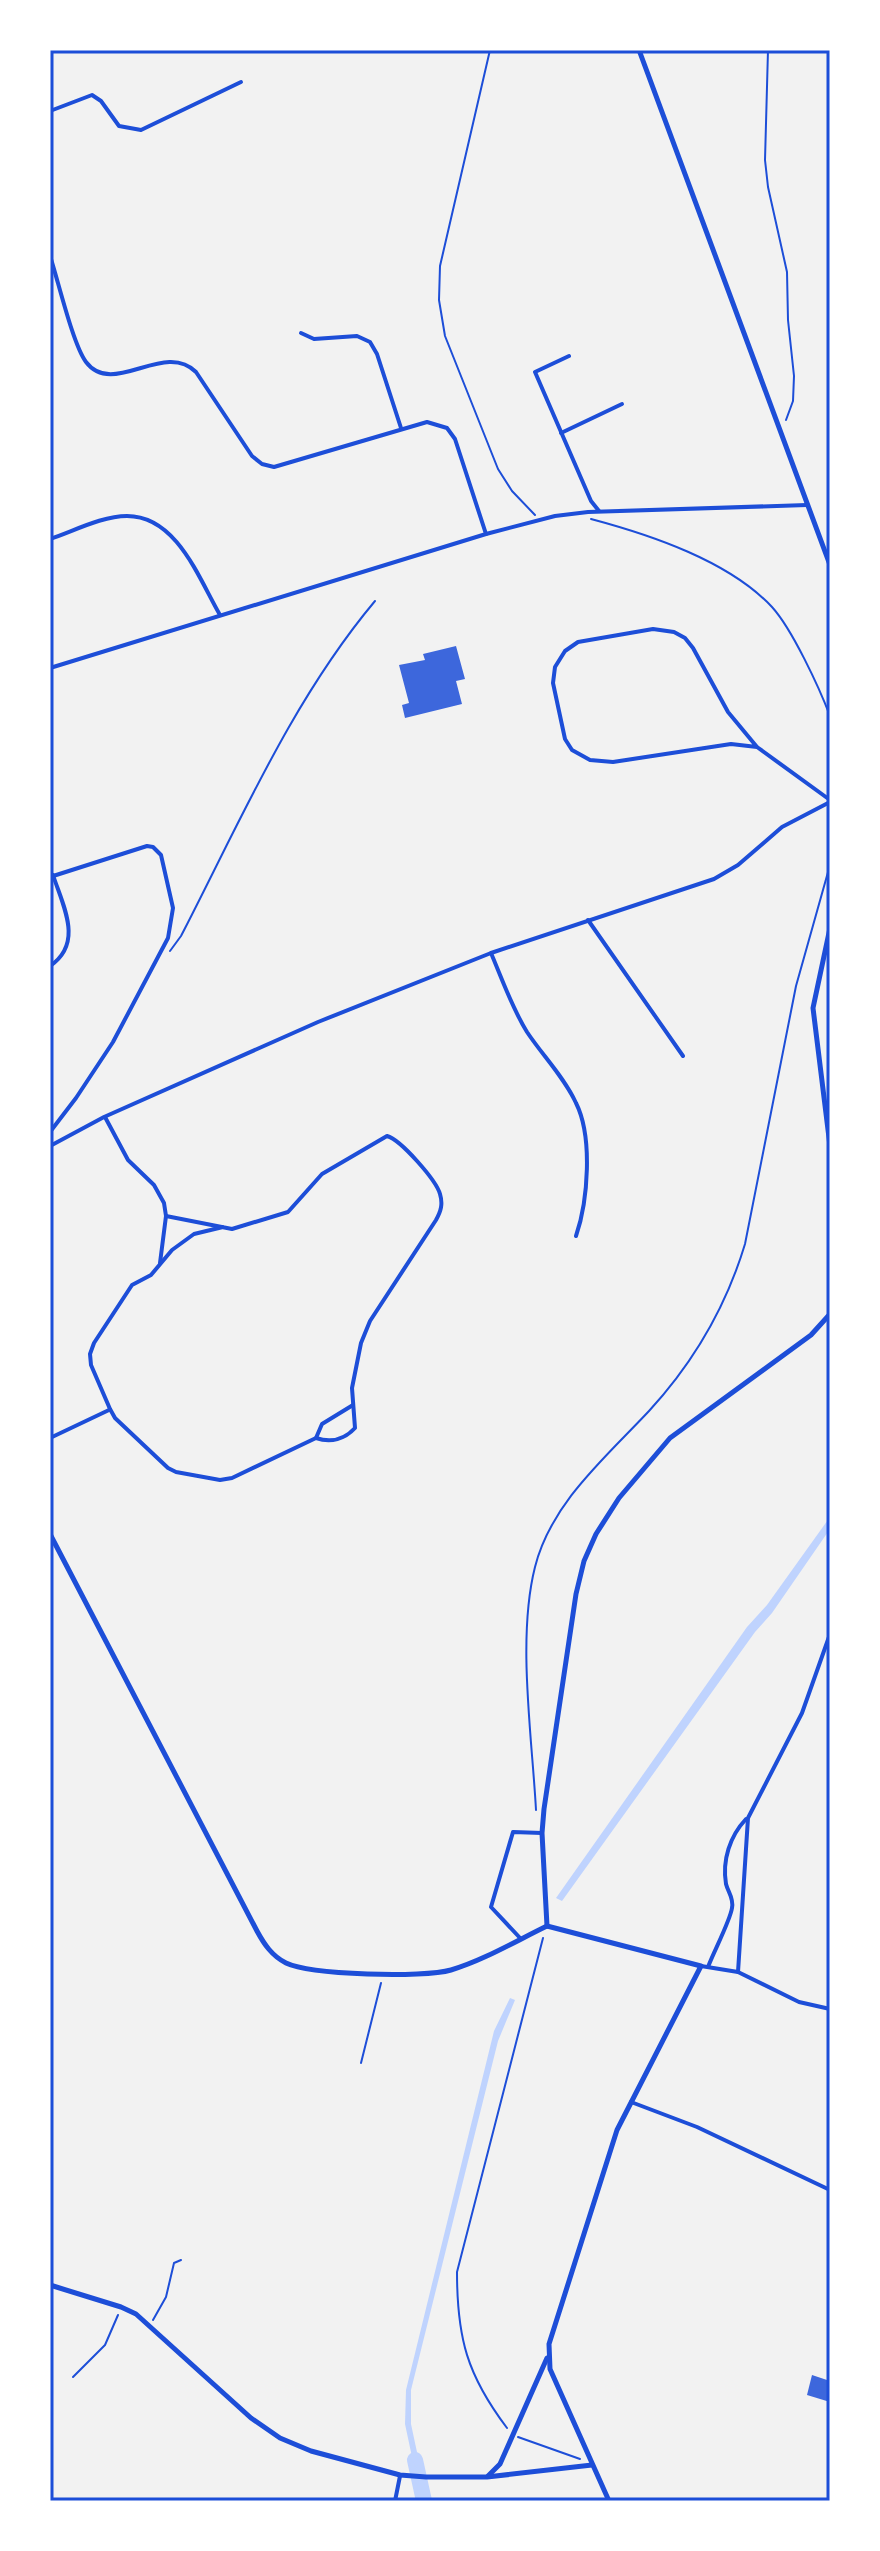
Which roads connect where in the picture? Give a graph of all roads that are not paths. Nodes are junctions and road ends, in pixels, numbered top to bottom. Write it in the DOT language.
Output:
graph roads {
  1 [pos="639,50"];
  2 [pos="241,82"];
  3 [pos="50,111"];
  4 [pos="50,256"];
  5 [pos="301,333"];
  6 [pos="569,356"];
  7 [pos="622,404"];
  8 [pos="401,428"];
  9 [pos="561,433"];
  10 [pos="807,505"];
  11 [pos="599,511"];
  12 [pos="486,534"];
  13 [pos="50,539"];
  14 [pos="830,565"];
  15 [pos="220,615"];
  16 [pos="50,668"];
  17 [pos="757,747"];
  18 [pos="830,801"];
  19 [pos="52,876"];
  20 [pos="588,920"];
  21 [pos="830,928"];
  22 [pos="491,953"];
  23 [pos="50,966"];
  24 [pos="683,1056"];
  25 [pos="104,1117"];
  26 [pos="50,1132"];
  27 [pos="50,1146"];
  28 [pos="830,1146"];
  29 [pos="166,1216"];
  30 [pos="223,1227"];
  31 [pos="576,1236"];
  32 [pos="159,1266"];
  33 [pos="830,1314"];
  34 [pos="353,1405"];
  35 [pos="110,1409"];
  36 [pos="50,1438"];
  37 [pos="316,1438"];
  38 [pos="50,1534"];
  39 [pos="830,1634"];
  40 [pos="748,1818"];
  41 [pos="542,1833"];
  42 [pos="547,1926"];
  43 [pos="521,1939"];
  44 [pos="705,1966"];
  45 [pos="738,1972"];
  46 [pos="830,2009"];
  47 [pos="631,2102"];
  48 [pos="830,2190"];
  49 [pos="50,2285"];
  50 [pos="548,2356"];
  51 [pos="592,2465"];
  52 [pos="400,2475"];
  53 [pos="487,2477"];
  54 [pos="395,2501"];
  55 [pos="609,2501"];
  1 -- 10 [label="street"];
  2 -- 3 [label="street"];
  4 -- 8 [label="street"];
  5 -- 8 [label="street"];
  6 -- 9 [label="street"];
  7 -- 9 [label="street"];
  8 -- 12 [label="street"];
  9 -- 11 [label="street"];
  10 -- 11 [label="street"];
  10 -- 14 [label="street"];
  11 -- 12 [label="street"];
  12 -- 15 [label="street"];
  13 -- 15 [label="street"];
  15 -- 16 [label="street"];
  17 -- 17 [label="street"];
  17 -- 18 [label="street"];
  18 -- 20 [label="street"];
  19 -- 23 [label="street"];
  19 -- 26 [label="street"];
  20 -- 22 [label="street"];
  20 -- 24 [label="street"];
  21 -- 28 [label="street"];
  22 -- 25 [label="street"];
  22 -- 31 [label="street"];
  25 -- 27 [label="street"];
  25 -- 29 [label="street"];
  29 -- 30 [label="street"];
  29 -- 32 [label="street"];
  30 -- 32 [label="street"];
  30 -- 34 [label="street"];
  32 -- 35 [label="street"];
  33 -- 41 [label="street"];
  34 -- 37 [label="street"];
  34 -- 37 [label="street"];
  35 -- 36 [label="street"];
  35 -- 37 [label="street"];
  38 -- 43 [label="street"];
  39 -- 40 [label="street"];
  40 -- 44 [label="street"];
  40 -- 45 [label="street"];
  41 -- 42 [label="street"];
  41 -- 43 [label="street"];
  42 -- 43 [label="street"];
  42 -- 44 [label="street"];
  44 -- 45 [label="street"];
  44 -- 47 [label="street"];
  45 -- 46 [label="street"];
  47 -- 48 [label="street"];
  47 -- 50 [label="street"];
  49 -- 52 [label="street"];
  50 -- 51 [label="street"];
  50 -- 53 [label="street"];
  51 -- 53 [label="street"];
  51 -- 55 [label="street"];
  52 -- 53 [label="street"];
  52 -- 54 [label="street"];
}
